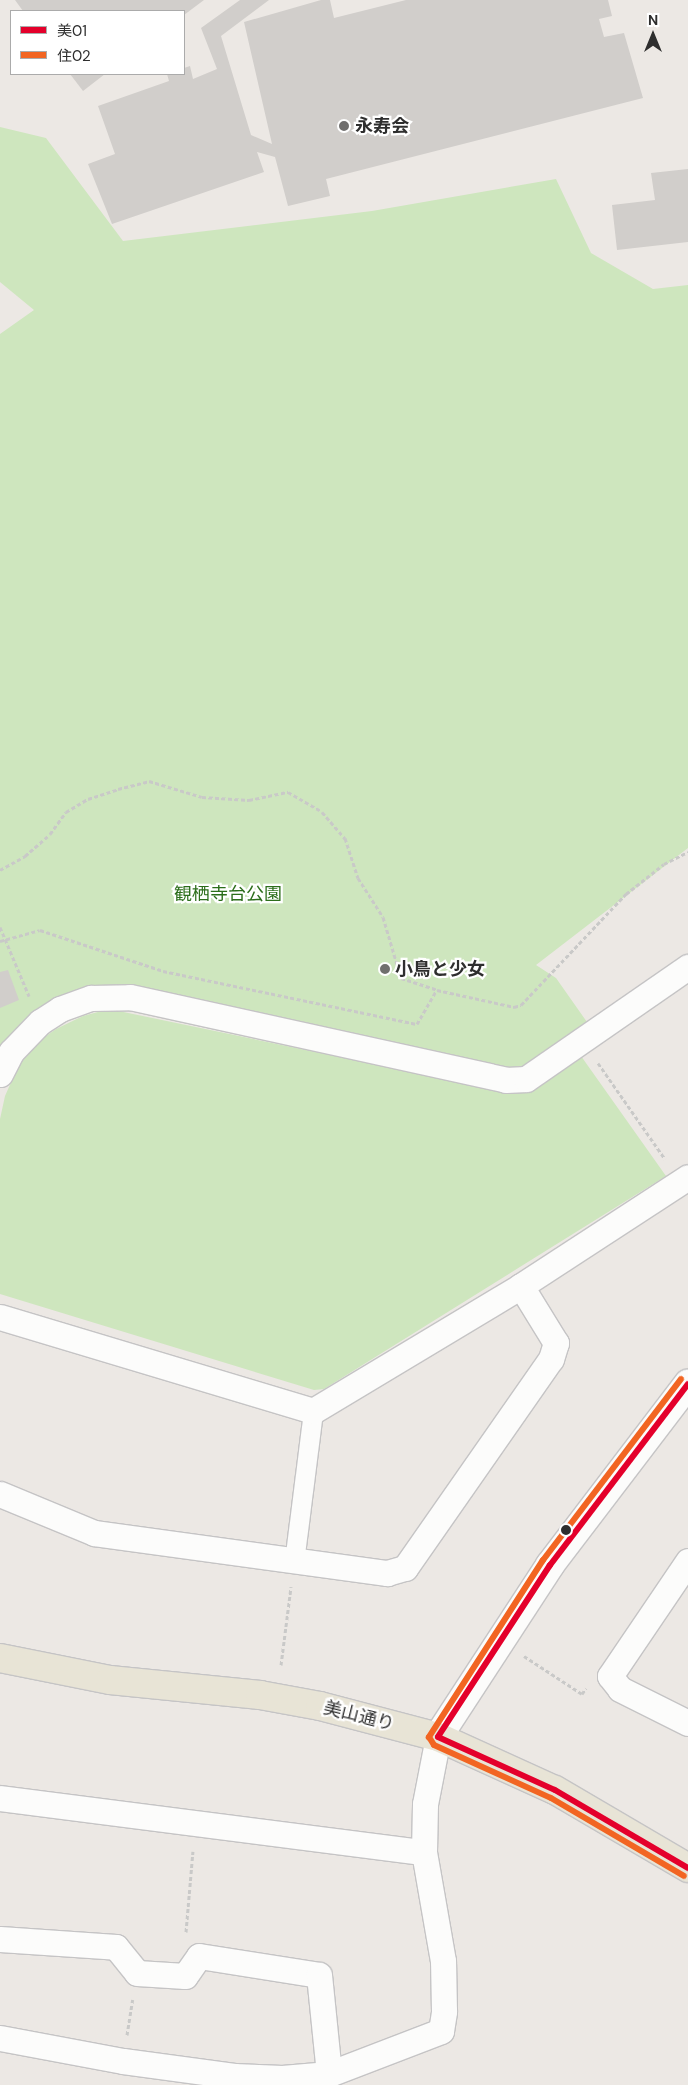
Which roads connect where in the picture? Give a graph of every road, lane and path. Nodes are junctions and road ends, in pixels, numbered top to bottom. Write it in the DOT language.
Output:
graph roads {
  1 [pos="688,852"];
  2 [pos="0,870"];
  3 [pos="0,927"];
  4 [pos="4,939"];
  5 [pos="0,941"];
  6 [pos="688,967"];
  7 [pos="437,990"];
  8 [pos="40,1022"];
  9 [pos="595,1059"];
  10 [pos="0,1074"];
  11 [pos="666,1161"];
  12 [pos="686,1183"];
  13 [pos="521,1286"];
  14 [pos="0,1317"];
  15 [pos="688,1384"];
  16 [pos="313,1411"];
  17 [pos="0,1494"];
  18 [pos="688,1561"];
  19 [pos="294,1562"];
  20 [pos="524,1656"];
  21 [pos="0,1658"];
  22 [pos="281,1665"];
  23 [pos="582,1694"];
  24 [pos="688,1723"];
  25 [pos="438,1737"];
  26 [pos="0,1798"];
  27 [pos="196,1820"];
  28 [pos="424,1852"];
  29 [pos="688,1868"];
  30 [pos="186,1935"];
  31 [pos="0,1939"];
  32 [pos="137,1973"];
  33 [pos="0,2038"];
  34 [pos="123,2061"];
  35 [pos="329,2074"];
  1 -- 7 [label="path"];
  2 -- 7 [label="path"];
  3 -- 4 [label="path"];
  4 -- 5 [label="path"];
  4 -- 7 [label="path"];
  4 -- 8 [label="path"];
  6 -- 8 [label="street"];
  8 -- 10 [label="street"];
  9 -- 11 [label="path"];
  12 -- 13 [label="street"];
  13 -- 16 [label="street"];
  13 -- 19 [label="street"];
  14 -- 16 [label="street"];
  15 -- 25 [label="street"];
  16 -- 19 [label="street"];
  17 -- 19 [label="street"];
  18 -- 24 [label="street"];
  19 -- 22 [label="path"];
  20 -- 23 [label="path"];
  21 -- 25 [label="main road, 美山通り"];
  25 -- 28 [label="street"];
  25 -- 29 [label="main road, 美山通り"];
  26 -- 27 [label="street"];
  27 -- 28 [label="street"];
  27 -- 30 [label="path"];
  28 -- 35 [label="street"];
  31 -- 32 [label="street"];
  32 -- 34 [label="path"];
  32 -- 35 [label="street"];
  33 -- 34 [label="street"];
  34 -- 35 [label="street"];
}
